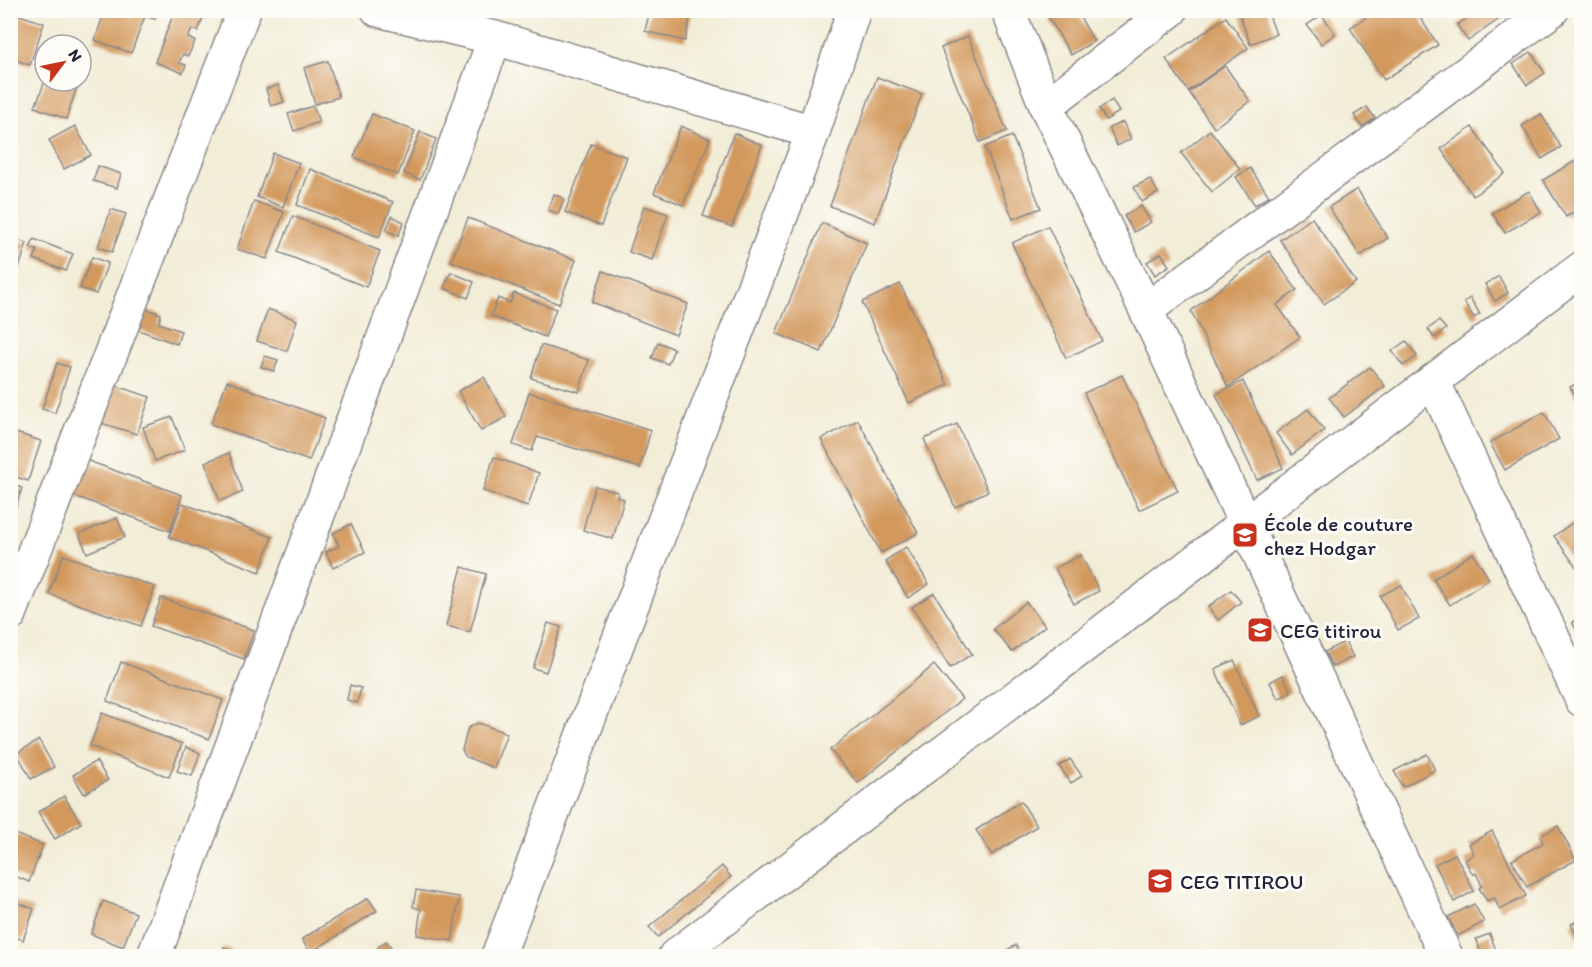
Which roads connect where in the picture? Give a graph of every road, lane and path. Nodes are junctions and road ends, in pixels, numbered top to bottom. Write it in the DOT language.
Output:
graph roads {
  1 [pos="244,10"];
  2 [pos="378,10"];
  3 [pos="854,10"];
  4 [pos="1008,10"];
  5 [pos="1171,10"];
  6 [pos="1552,10"];
  7 [pos="495,38"];
  8 [pos="1046,106"];
  9 [pos="813,132"];
  10 [pos="1581,268"];
  11 [pos="1146,310"];
  12 [pos="1433,381"];
  13 [pos="1246,523"];
  14 [pos="10,614"];
  15 [pos="1581,700"];
  16 [pos="154,957"];
  17 [pos="498,957"];
  18 [pos="675,957"];
  19 [pos="1446,957"];
  1 -- 14 [label="street"];
  2 -- 7 [label="street"];
  3 -- 9 [label="street"];
  4 -- 8 [label="street"];
  5 -- 8 [label="street"];
  6 -- 11 [label="street"];
  7 -- 9 [label="street"];
  7 -- 16 [label="street"];
  8 -- 11 [label="street"];
  9 -- 17 [label="street"];
  10 -- 12 [label="street"];
  11 -- 13 [label="street"];
  12 -- 13 [label="street"];
  12 -- 15 [label="street"];
  13 -- 18 [label="street"];
  13 -- 19 [label="street"];
}
